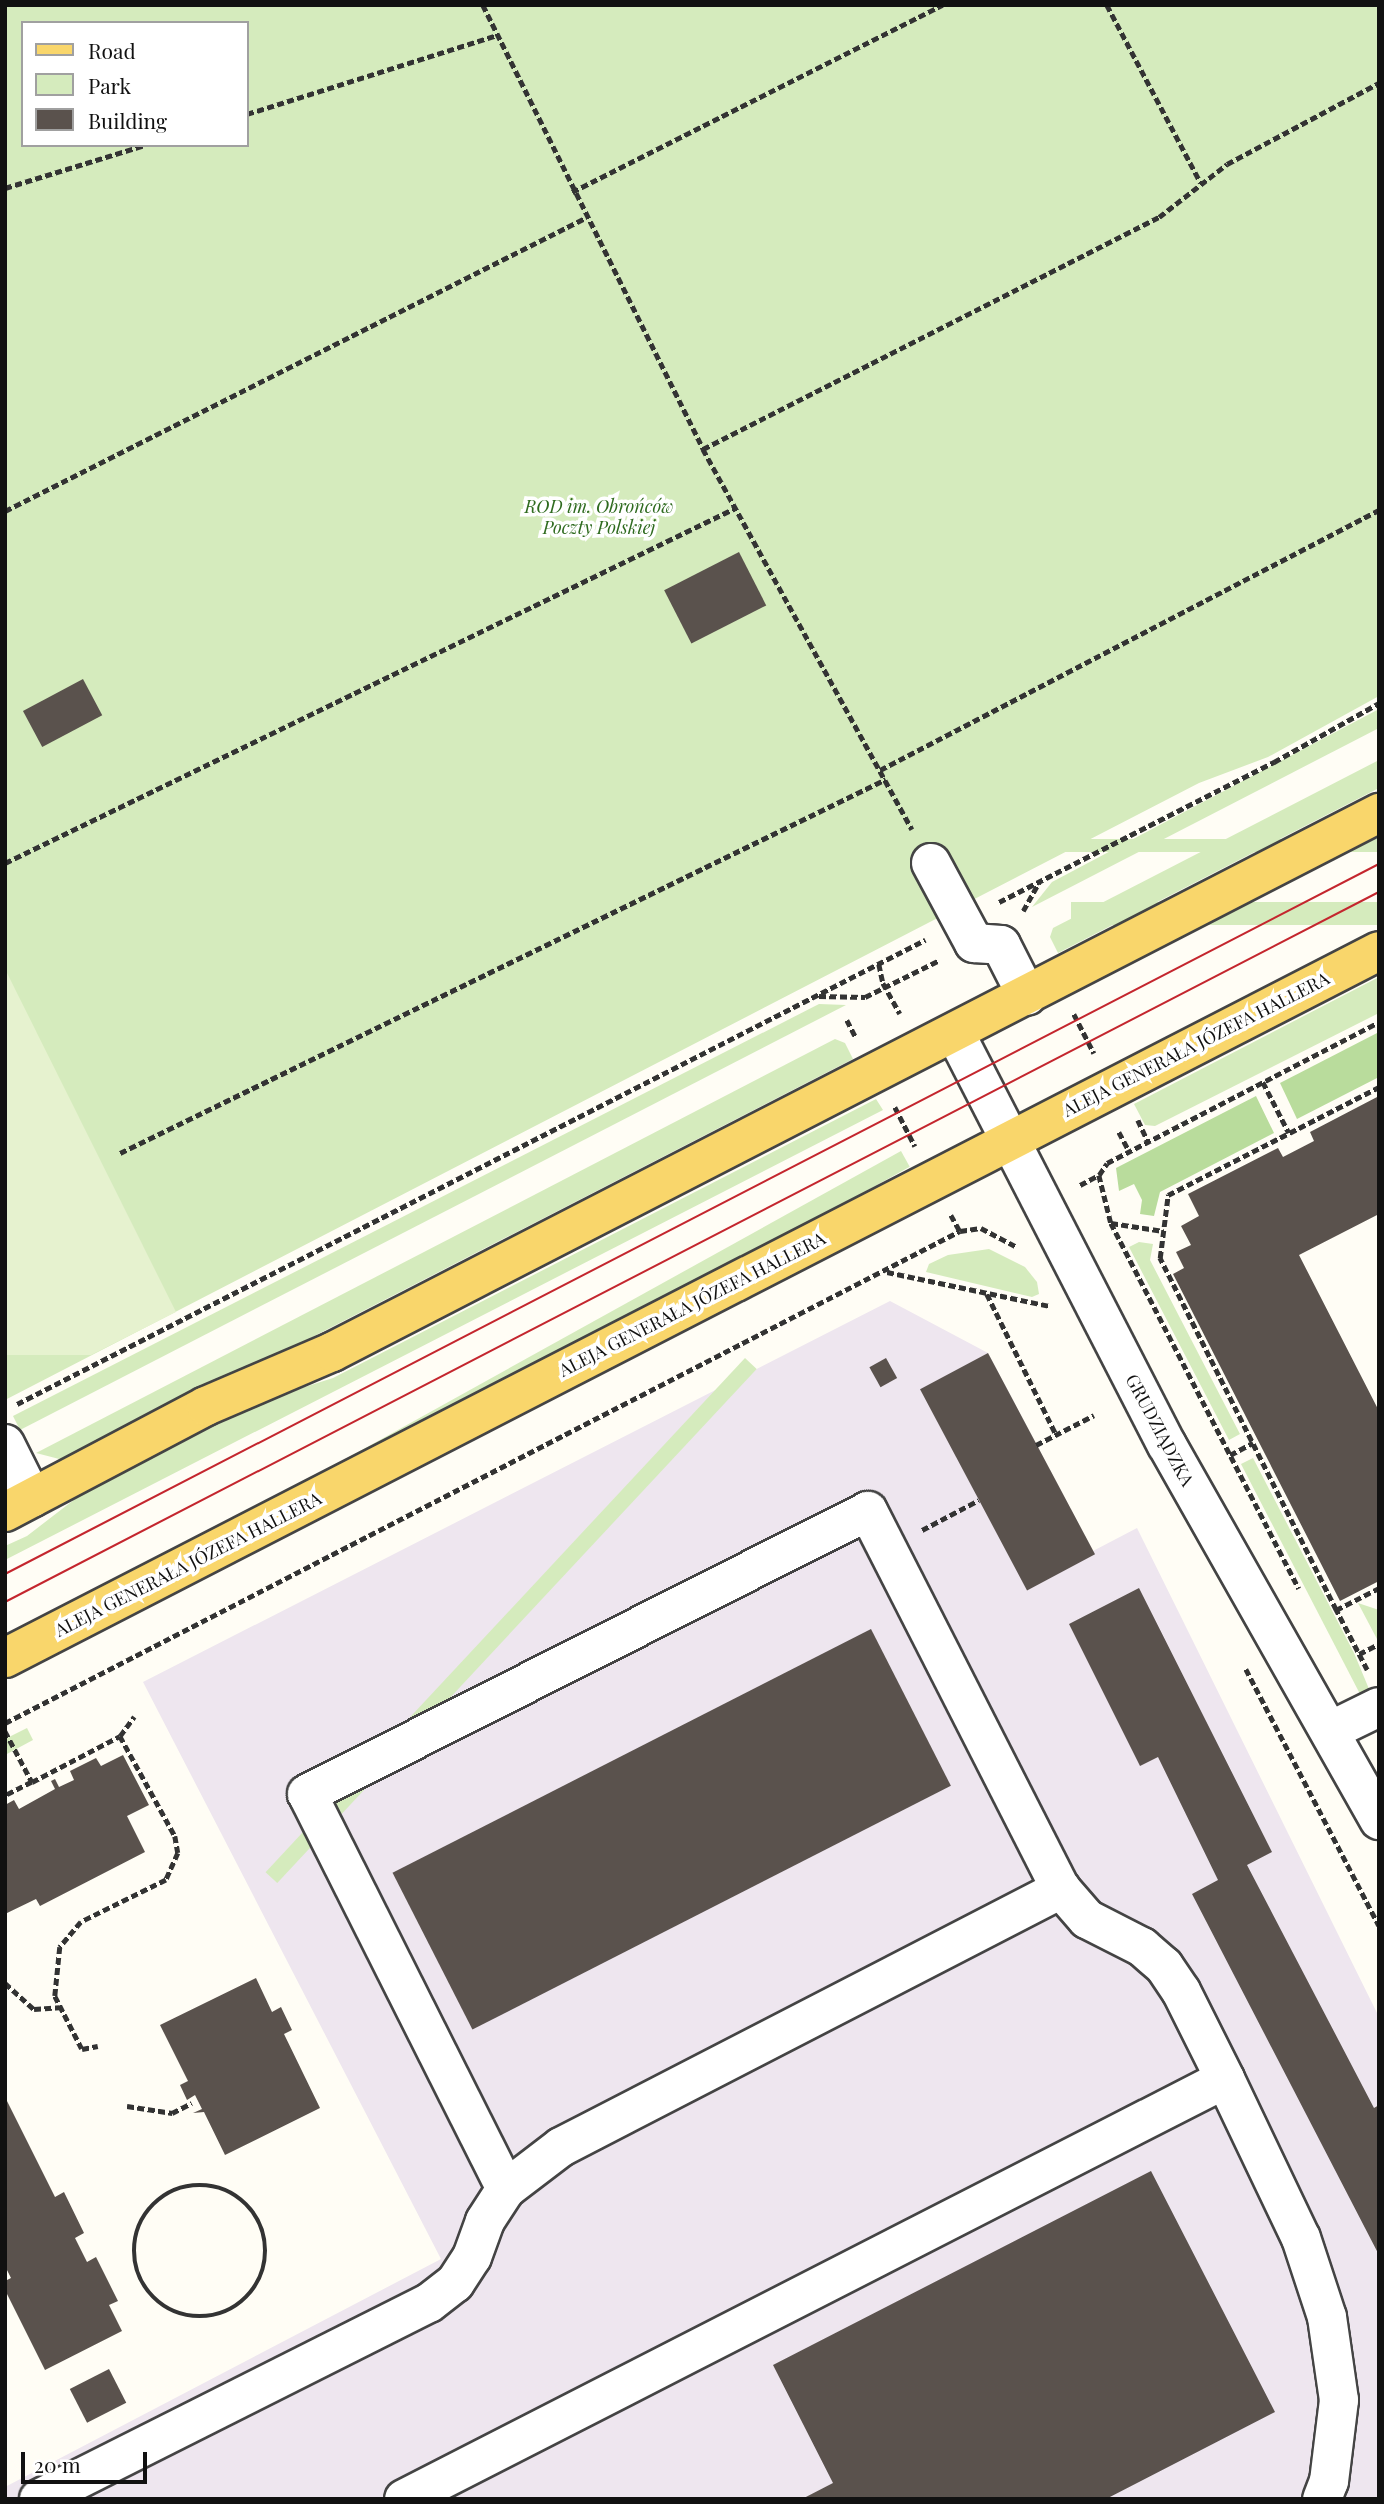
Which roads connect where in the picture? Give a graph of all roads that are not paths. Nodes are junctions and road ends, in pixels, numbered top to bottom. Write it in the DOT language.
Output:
graph roads {
  1 [pos="1379,813"];
  2 [pos="931,863"];
  3 [pos="1379,951"];
  4 [pos="1042,988"];
  5 [pos="955,1033"];
  6 [pos="1009,1140"];
  7 [pos="5,1444"];
  8 [pos="19,1505"];
  9 [pos="5,1658"];
  10 [pos="1374,1690"];
  11 [pos="1332,1730"];
  12 [pos="1379,1820"];
  13 [pos="1061,1889"];
  14 [pos="1225,2079"];
  15 [pos="506,2189"];
  16 [pos="38,2499"];
  17 [pos="404,2499"];
  18 [pos="1322,2499"];
  1 -- 4 [label="main road"];
  2 -- 4 [label="street"];
  3 -- 6 [label="main road, ALEJA GENERAŁA JÓZEFA HALLERA"];
  4 -- 5 [label="main road"];
  5 -- 6 [label="street, GRUDZIĄDZKA"];
  5 -- 8 [label="main road"];
  6 -- 9 [label="main road, ALEJA GENERAŁA JÓZEFA HALLERA"];
  6 -- 11 [label="street, GRUDZIĄDZKA"];
  7 -- 8 [label="street"];
  10 -- 11 [label="street"];
  11 -- 12 [label="street, GRUDZIĄDZKA"];
  13 -- 14 [label="street"];
  13 -- 15 [label="street"];
  13 -- 15 [label="street"];
  14 -- 17 [label="street"];
  14 -- 18 [label="street"];
  15 -- 16 [label="street"];
}
